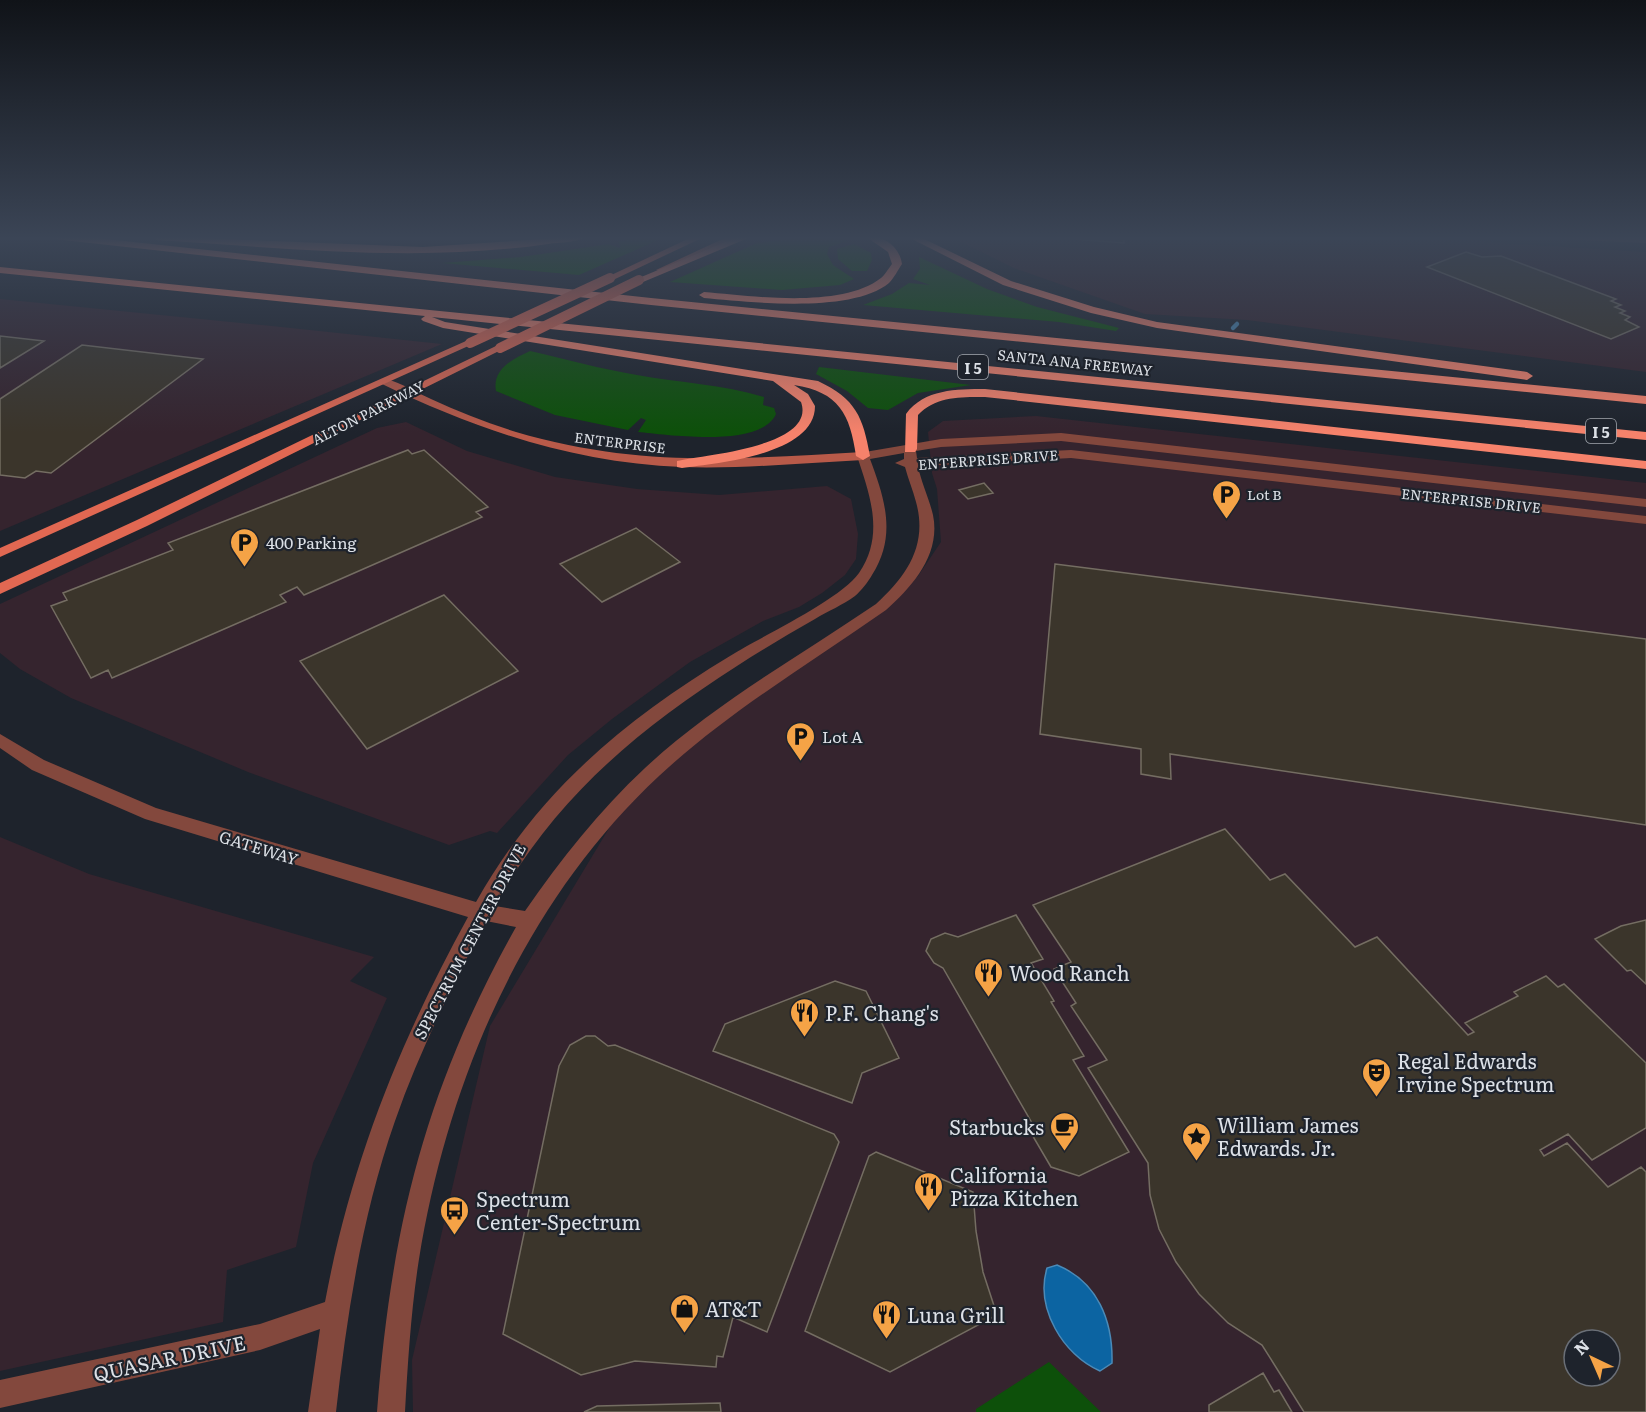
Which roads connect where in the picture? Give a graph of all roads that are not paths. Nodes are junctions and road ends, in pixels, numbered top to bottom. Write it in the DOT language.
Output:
graph roads {
  1 [pos="338,302"];
  2 [pos="559,302"];
  3 [pos="594,302"];
  4 [pos="659,302"];
  5 [pos="1066,302"];
  6 [pos="392,307"];
  7 [pos="764,375"];
  8 [pos="386,382"];
  9 [pos="406,393"];
  10 [pos="1646,400"];
  11 [pos="1646,436"];
  12 [pos="863,456"];
  13 [pos="910,457"];
  14 [pos="682,464"];
  15 [pos="1646,465"];
  16 [pos="1646,503"];
  17 [pos="1646,520"];
  18 [pos="0,553"];
  19 [pos="0,589"];
  20 [pos="0,740"];
  21 [pos="481,912"];
  22 [pos="531,921"];
  23 [pos="334,1311"];
  24 [pos="0,1394"];
  25 [pos="322,1412"];
  26 [pos="391,1412"];
  1 -- 6 [label="highway, SANTA ANA FREEWAY / I 5"];
  2 -- 8 [label="main road, ALTON PARKWAY, bridge"];
  3 -- 9 [label="main road, ALTON PARKWAY, bridge"];
  4 -- 10 [label="highway, SANTA ANA FREEWAY / I 5"];
  5 -- 10 [label="highway"];
  6 -- 7 [label="highway"];
  6 -- 11 [label="highway, SANTA ANA FREEWAY / I 5"];
  7 -- 12 [label="highway"];
  7 -- 14 [label="highway"];
  8 -- 9 [label="main road, ENTERPRISE"];
  8 -- 18 [label="main road, ALTON PARKWAY"];
  9 -- 14 [label="main road, ENTERPRISE"];
  9 -- 19 [label="main road, ALTON PARKWAY"];
  12 -- 13 [label="street, ENTERPRISE DRIVE"];
  12 -- 14 [label="main road, ENTERPRISE"];
  12 -- 21 [label="street, SPECTRUM CENTER DRIVE"];
  13 -- 15 [label="highway"];
  13 -- 16 [label="street, ENTERPRISE DRIVE"];
  13 -- 17 [label="street, ENTERPRISE DRIVE"];
  13 -- 22 [label="street"];
  20 -- 21 [label="street, GATEWAY"];
  21 -- 22 [label="street, GATEWAY"];
  21 -- 23 [label="street, SPECTRUM CENTER DRIVE"];
  22 -- 26 [label="street"];
  23 -- 24 [label="street, QUASAR DRIVE"];
  23 -- 25 [label="street, SPECTRUM CENTER DRIVE"];
}
